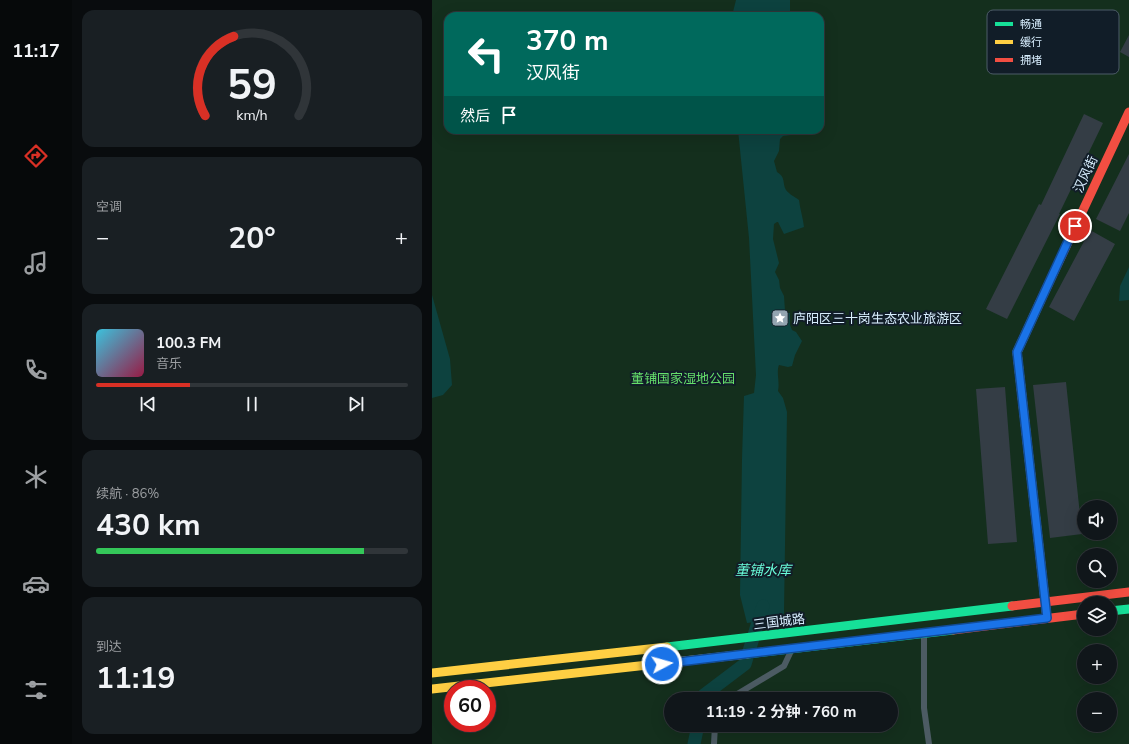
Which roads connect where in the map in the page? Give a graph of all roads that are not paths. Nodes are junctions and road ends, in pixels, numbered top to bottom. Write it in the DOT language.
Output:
graph roads {
  1 [pos="1129,112"];
  2 [pos="1129,592"];
  3 [pos="1045,602"];
  4 [pos="1129,608"];
  5 [pos="1117,610"];
  6 [pos="1077,615"];
  7 [pos="1047,618"];
  8 [pos="924,633"];
  9 [pos="787,649"];
  10 [pos="432,673"];
  11 [pos="432,689"];
  12 [pos="741,692"];
  13 [pos="715,732"];
  14 [pos="714,744"];
  15 [pos="929,744"];
  1 -- 3 [label="main road, 汉风街"];
  2 -- 3 [label="main road, 三国城路"];
  3 -- 7 [label="main road, 汉风街"];
  3 -- 10 [label="main road, 三国城路"];
  4 -- 5 [label="main road"];
  6 -- 7 [label="main road"];
  7 -- 8 [label="main road"];
  8 -- 9 [label="main road"];
  8 -- 15 [label="street"];
  9 -- 11 [label="main road"];
  9 -- 12 [label="street"];
  13 -- 14 [label="street"];
}
